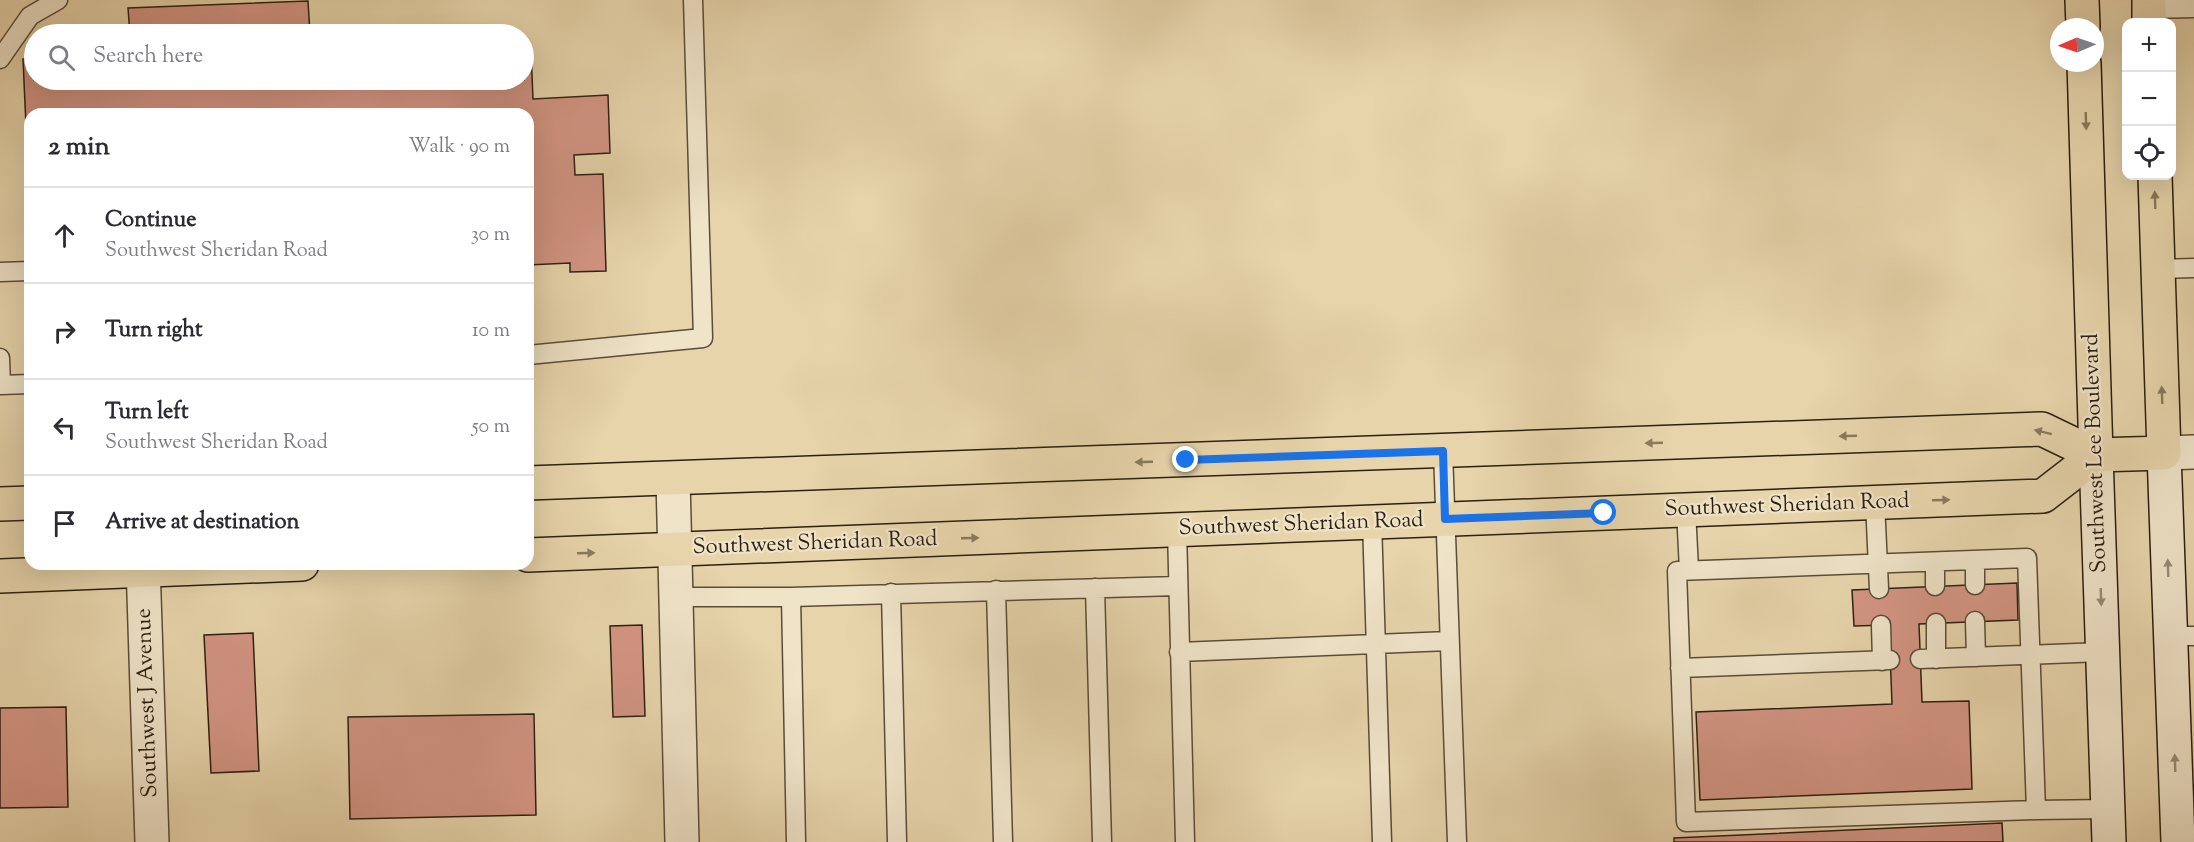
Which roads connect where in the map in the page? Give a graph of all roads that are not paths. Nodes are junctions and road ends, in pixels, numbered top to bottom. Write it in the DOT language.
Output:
graph roads {
  1 [pos="58,0"];
  2 [pos="693,0"];
  3 [pos="2082,0"];
  4 [pos="2194,8"];
  5 [pos="2149,10"];
  6 [pos="2083,18"];
  7 [pos="24,24"];
  8 [pos="24,25"];
  9 [pos="0,59"];
  10 [pos="2084,72"];
  11 [pos="2155,180"];
  12 [pos="2158,268"];
  13 [pos="2194,268"];
  14 [pos="24,271"];
  15 [pos="0,272"];
  16 [pos="534,354"];
  17 [pos="0,358"];
  18 [pos="24,384"];
  19 [pos="1443,451"];
  20 [pos="2179,453"];
  21 [pos="2096,455"];
  22 [pos="673,479"];
  23 [pos="534,483"];
  24 [pos="1875,502"];
  25 [pos="24,503"];
  26 [pos="0,504"];
  27 [pos="1686,510"];
  28 [pos="1445,519"];
  29 [pos="1372,521"];
  30 [pos="1177,530"];
  31 [pos="675,549"];
  32 [pos="534,555"];
  33 [pos="1975,560"];
  34 [pos="1935,561"];
  35 [pos="1878,564"];
  36 [pos="95,570"];
  37 [pos="143,570"];
  38 [pos="1689,570"];
  39 [pos="0,576"];
  40 [pos="1975,585"];
  41 [pos="1178,586"];
  42 [pos="1935,586"];
  43 [pos="1095,588"];
  44 [pos="1879,589"];
  45 [pos="996,590"];
  46 [pos="891,593"];
  47 [pos="676,597"];
  48 [pos="791,597"];
  49 [pos="1976,621"];
  50 [pos="1936,623"];
  51 [pos="1881,626"];
  52 [pos="2182,636"];
  53 [pos="1449,640"];
  54 [pos="1376,644"];
  55 [pos="1179,652"];
  56 [pos="2102,652"];
  57 [pos="2030,654"];
  58 [pos="1976,657"];
  59 [pos="1680,668"];
  60 [pos="2184,725"];
  61 [pos="2108,809"];
  62 [pos="2036,810"];
  63 [pos="152,842"];
  64 [pos="682,842"];
  65 [pos="796,842"];
  66 [pos="897,842"];
  67 [pos="1003,842"];
  68 [pos="1102,842"];
  69 [pos="1185,842"];
  70 [pos="1382,842"];
  71 [pos="1457,842"];
  72 [pos="2109,842"];
  73 [pos="2178,842"];
  1 -- 7 [label="lane"];
  2 -- 16 [label="lane"];
  3 -- 6 [label="main road"];
  4 -- 5 [label="lane"];
  8 -- 9 [label="lane"];
  10 -- 21 [label="main road, Southwest Lee Boulevard, one-way"];
  12 -- 11 [label="main road, one-way"];
  12 -- 13 [label="lane"];
  20 -- 12 [label="main road, one-way"];
  14 -- 15 [label="lane"];
  17 -- 18 [label="lane"];
  21 -- 19 [label="main road, one-way"];
  19 -- 22 [label="main road, one-way"];
  19 -- 28 [label="lane"];
  20 -- 21 [label="main road"];
  52 -- 20 [label="main road, one-way"];
  24 -- 21 [label="main road, Southwest Sheridan Road, one-way"];
  21 -- 56 [label="main road, Southwest Lee Boulevard, one-way"];
  22 -- 23 [label="main road"];
  22 -- 31 [label="main road"];
  24 -- 27 [label="main road, Southwest Sheridan Road"];
  24 -- 35 [label="lane"];
  25 -- 26 [label="main road"];
  27 -- 28 [label="main road, Southwest Sheridan Road"];
  27 -- 38 [label="lane"];
  28 -- 29 [label="main road, Southwest Sheridan Road"];
  28 -- 53 [label="lane"];
  29 -- 30 [label="main road, Southwest Sheridan Road"];
  29 -- 54 [label="lane"];
  31 -- 30 [label="main road, Southwest Sheridan Road, one-way"];
  30 -- 41 [label="lane"];
  32 -- 31 [label="main road, Southwest Sheridan Road, one-way"];
  31 -- 47 [label="main road"];
  33 -- 34 [label="lane"];
  33 -- 40 [label="lane"];
  33 -- 57 [label="lane"];
  34 -- 35 [label="lane"];
  34 -- 42 [label="lane"];
  35 -- 38 [label="lane"];
  35 -- 44 [label="lane"];
  36 -- 39 [label="main road"];
  37 -- 63 [label="main road, Southwest J Avenue"];
  38 -- 59 [label="lane"];
  41 -- 43 [label="lane"];
  41 -- 55 [label="lane"];
  43 -- 45 [label="lane"];
  43 -- 68 [label="lane"];
  45 -- 46 [label="lane"];
  45 -- 67 [label="lane"];
  46 -- 48 [label="lane"];
  46 -- 66 [label="lane"];
  47 -- 48 [label="lane"];
  47 -- 64 [label="main road"];
  48 -- 65 [label="lane"];
  49 -- 58 [label="lane"];
  50 -- 58 [label="lane"];
  51 -- 59 [label="lane"];
  52 -- 60 [label="main road"];
  53 -- 54 [label="lane"];
  53 -- 71 [label="lane"];
  54 -- 55 [label="lane"];
  54 -- 70 [label="lane"];
  55 -- 69 [label="lane"];
  56 -- 57 [label="lane"];
  56 -- 61 [label="main road, Southwest Lee Boulevard"];
  57 -- 58 [label="lane"];
  57 -- 62 [label="lane"];
  59 -- 62 [label="lane"];
  73 -- 60 [label="main road, one-way"];
  61 -- 62 [label="lane"];
  61 -- 72 [label="main road, Southwest Lee Boulevard"];
}
